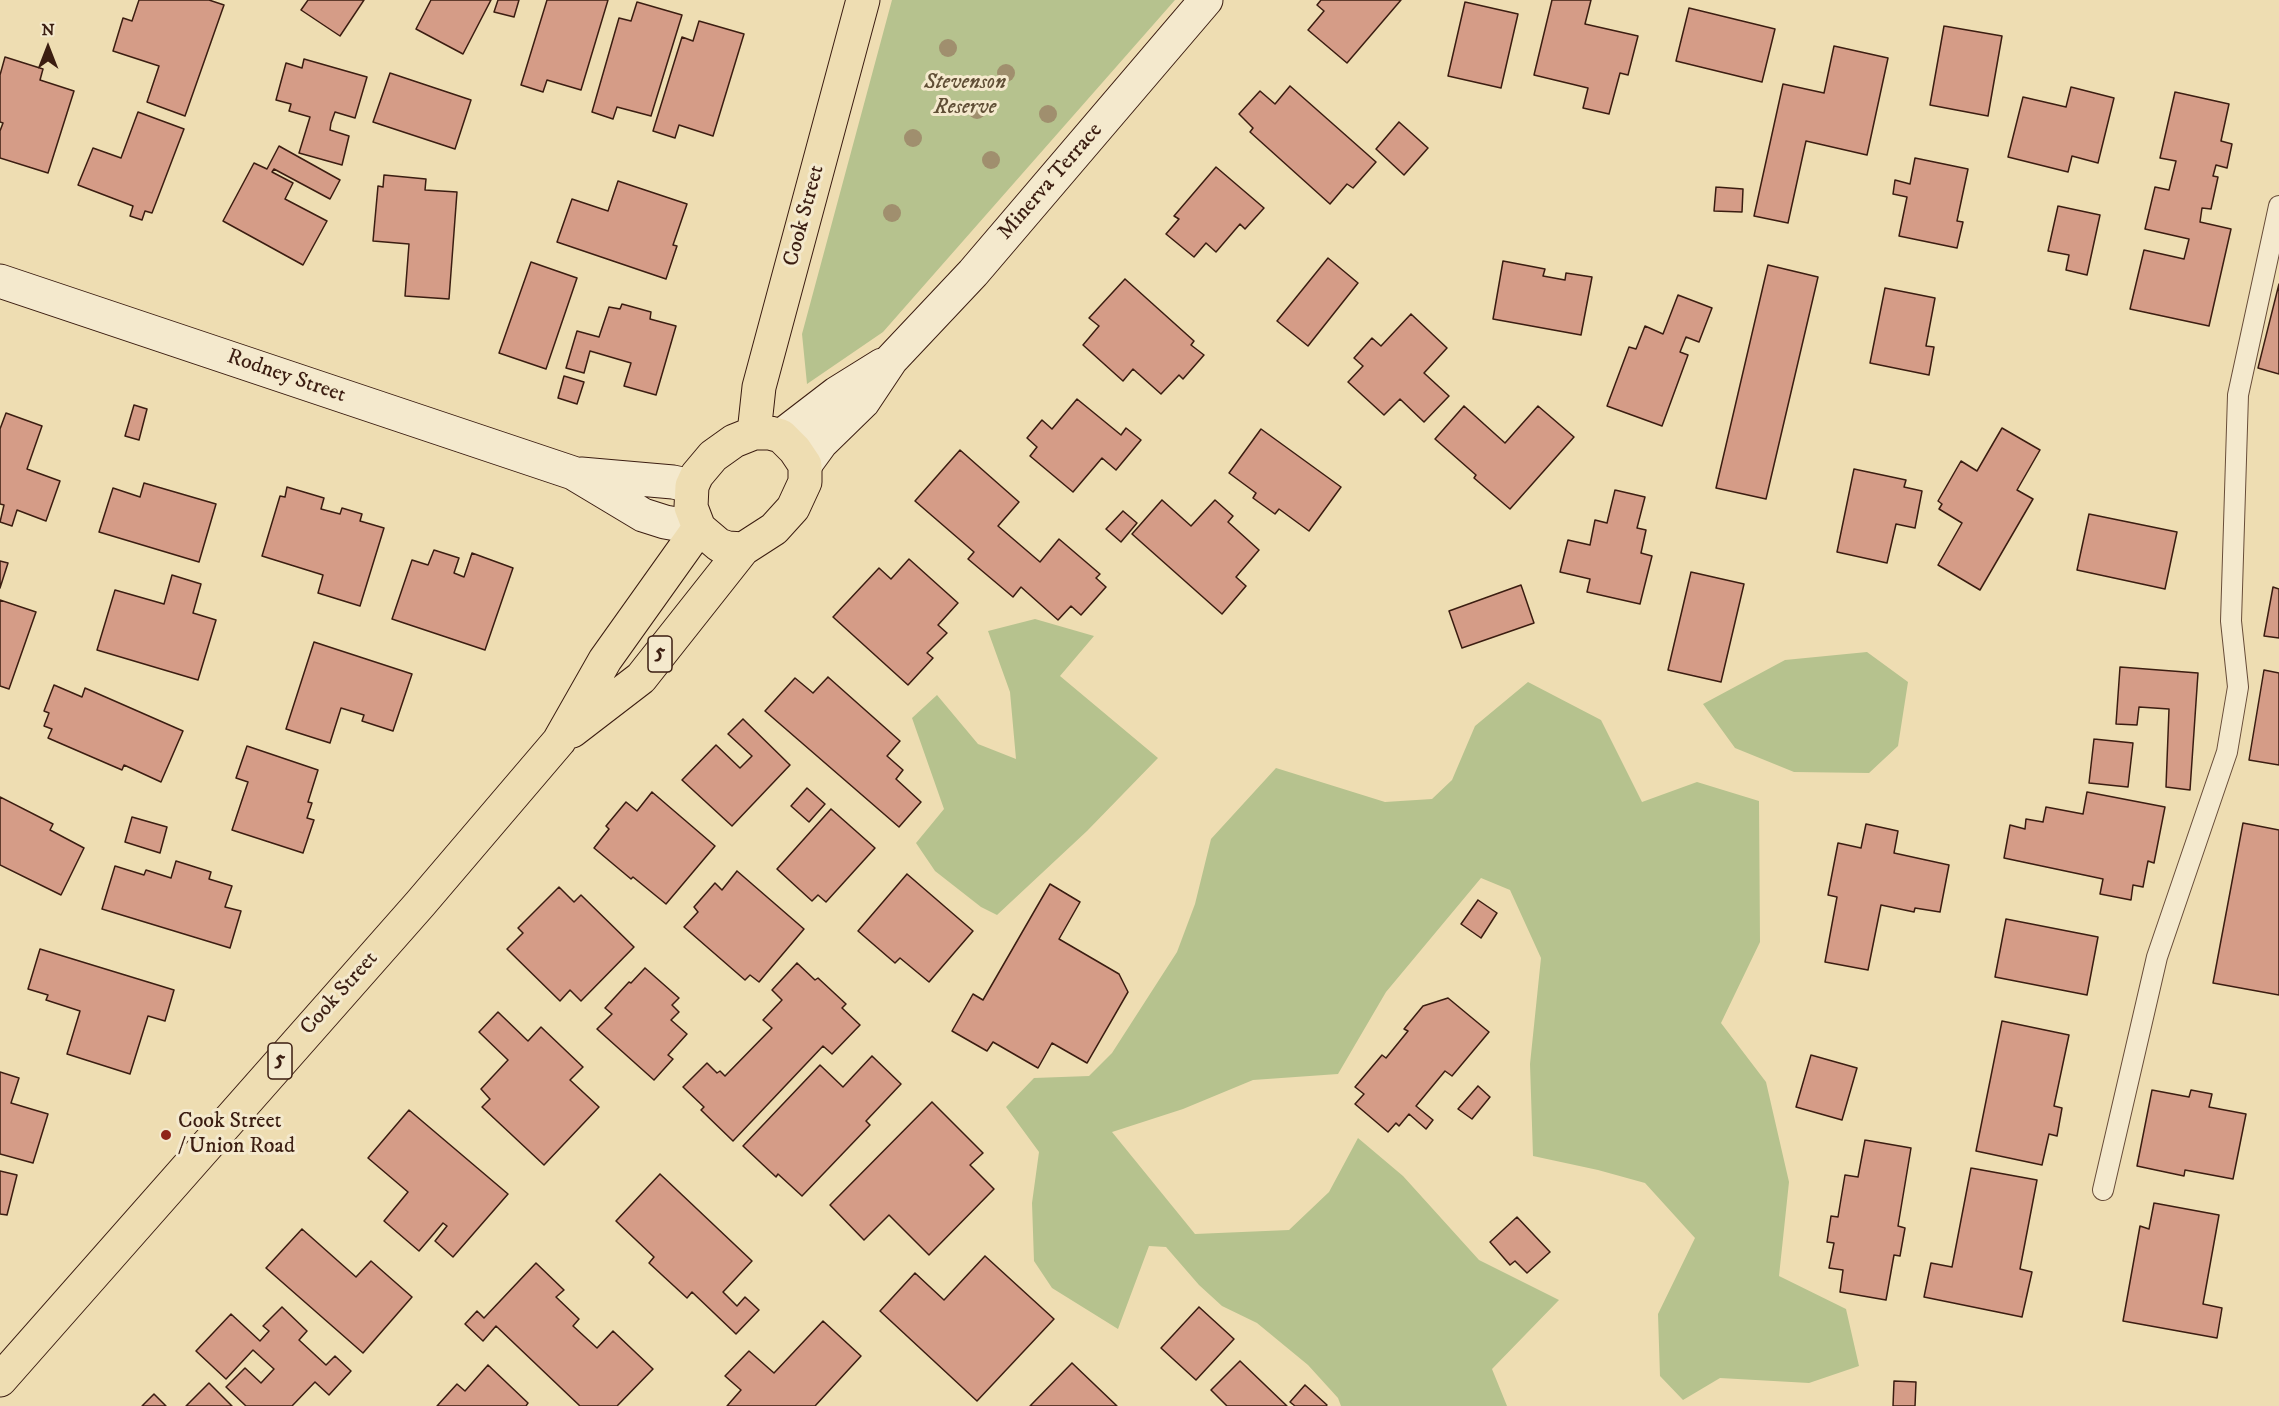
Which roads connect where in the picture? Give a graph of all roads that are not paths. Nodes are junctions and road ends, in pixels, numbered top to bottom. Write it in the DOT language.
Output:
graph roads {
  1 [pos="863,0"];
  2 [pos="1206,0"];
  3 [pos="2279,206"];
  4 [pos="0,280"];
  5 [pos="891,360"];
  6 [pos="767,435"];
  7 [pos="805,465"];
  8 [pos="573,473"];
  9 [pos="692,486"];
  10 [pos="699,528"];
  11 [pos="743,549"];
  12 [pos="559,741"];
  13 [pos="2103,1190"];
  14 [pos="0,1380"];
  1 -- 6 [label="main road, Cook Street"];
  2 -- 5 [label="street, Minerva Terrace / 5"];
  3 -- 13 [label="lane"];
  4 -- 8 [label="street, Rodney Street"];
  5 -- 6 [label="street, Minerva Terrace / 5"];
  5 -- 7 [label="street, Minerva Terrace / 5"];
  6 -- 7 [label="main road"];
  6 -- 9 [label="main road, 5"];
  7 -- 11 [label="main road, 5"];
  8 -- 9 [label="street, Rodney Street"];
  8 -- 10 [label="street, Rodney Street"];
  9 -- 10 [label="main road"];
  10 -- 11 [label="main road"];
  10 -- 12 [label="main road, Cook Street / 5"];
  11 -- 12 [label="main road, Cook Street / 5"];
  12 -- 14 [label="main road, Cook Street / 5"];
}
